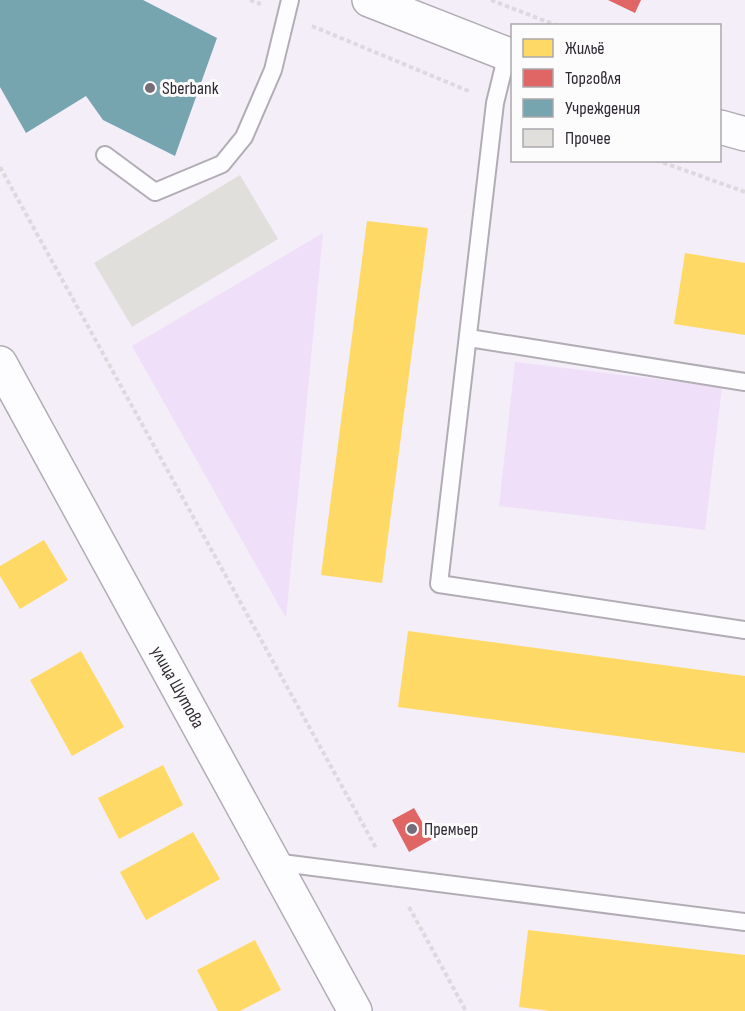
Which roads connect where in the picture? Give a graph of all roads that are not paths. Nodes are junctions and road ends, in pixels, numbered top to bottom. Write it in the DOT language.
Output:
graph roads {
  1 [pos="369,0"];
  2 [pos="288,8"];
  3 [pos="510,55"];
  4 [pos="721,127"];
  5 [pos="745,134"];
  6 [pos="105,155"];
  7 [pos="469,338"];
  8 [pos="0,363"];
  9 [pos="745,382"];
  10 [pos="745,630"];
  11 [pos="274,862"];
  12 [pos="745,922"];
  13 [pos="356,1011"];
  1 -- 3 [label="street"];
  2 -- 6 [label="lane"];
  3 -- 7 [label="lane"];
  4 -- 5 [label="street"];
  7 -- 9 [label="lane"];
  7 -- 10 [label="lane"];
  8 -- 11 [label="street, улица Шутова"];
  11 -- 12 [label="lane"];
  11 -- 13 [label="street, улица Шутова"];
}
